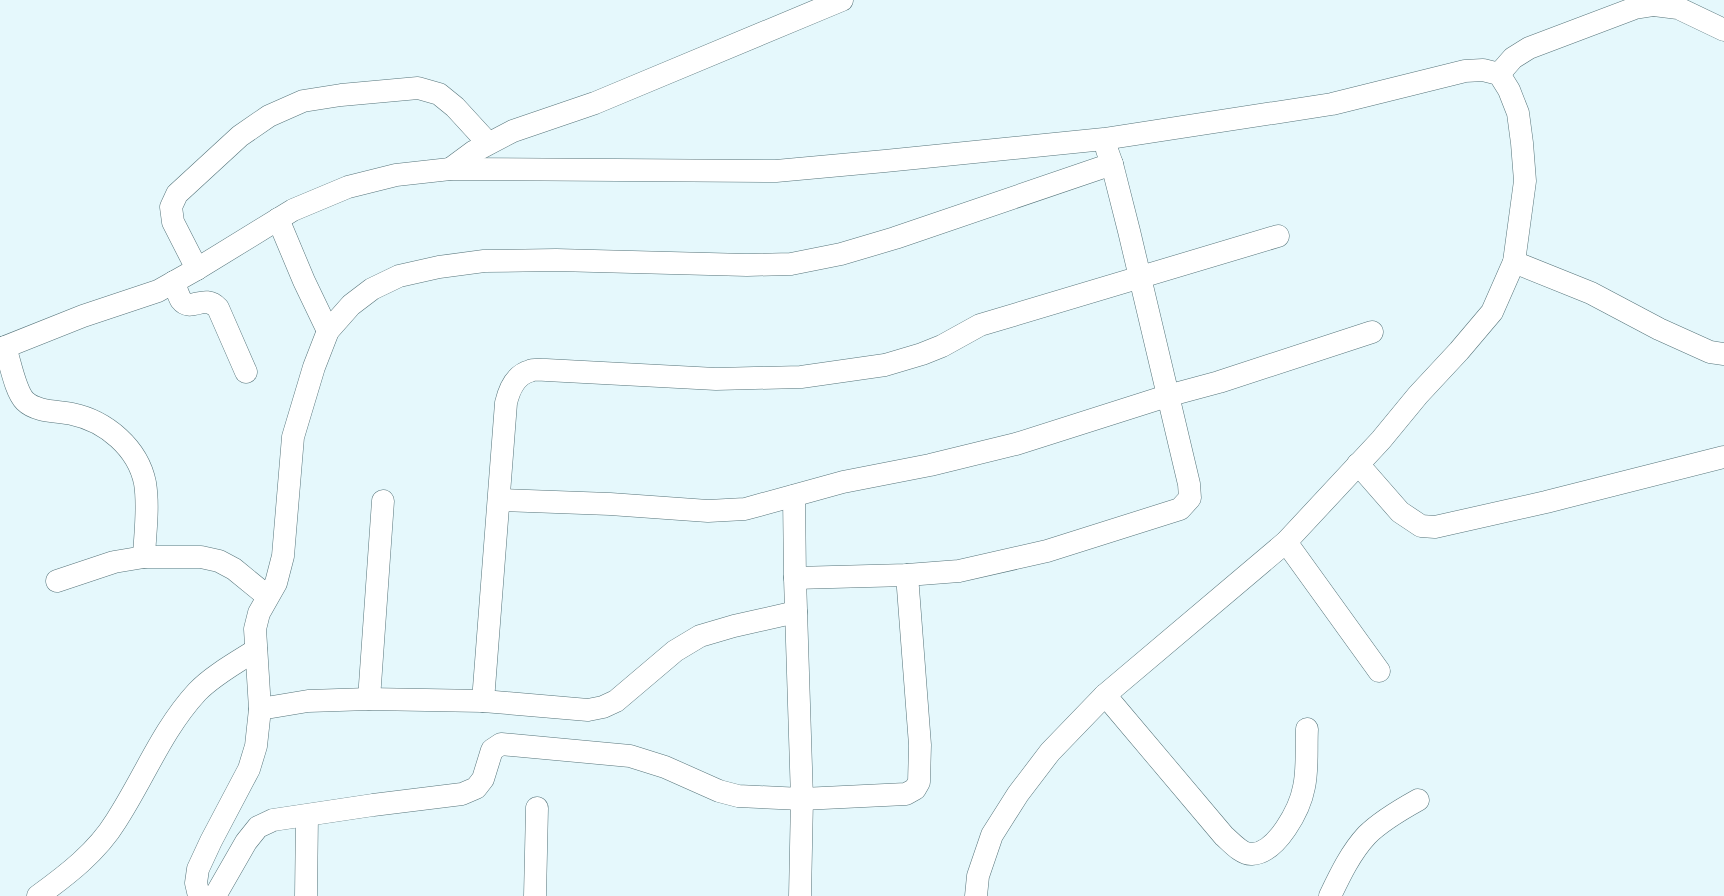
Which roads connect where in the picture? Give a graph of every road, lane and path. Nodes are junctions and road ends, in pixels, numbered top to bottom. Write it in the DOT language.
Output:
graph roads {
  1 [pos="842,0"];
  2 [pos="1654,2"];
  3 [pos="1724,30"];
  4 [pos="1499,74"];
  5 [pos="1104,139"];
  6 [pos="488,143"];
  7 [pos="1112,164"];
  8 [pos="450,169"];
  9 [pos="278,220"];
  10 [pos="1278,236"];
  11 [pos="1514,262"];
  12 [pos="197,270"];
  13 [pos="1139,278"];
  14 [pos="174,282"];
  15 [pos="328,331"];
  16 [pos="1372,332"];
  17 [pos="2,348"];
  18 [pos="1724,354"];
  19 [pos="246,372"];
  20 [pos="1167,396"];
  21 [pos="1724,457"];
  22 [pos="1358,464"];
  23 [pos="794,496"];
  24 [pos="499,500"];
  25 [pos="383,501"];
  26 [pos="1286,542"];
  27 [pos="144,557"];
  28 [pos="907,575"];
  29 [pos="795,578"];
  30 [pos="58,581"];
  31 [pos="267,596"];
  32 [pos="796,612"];
  33 [pos="256,650"];
  34 [pos="1379,671"];
  35 [pos="1105,695"];
  36 [pos="369,698"];
  37 [pos="482,701"];
  38 [pos="260,709"];
  39 [pos="1308,729"];
  40 [pos="802,799"];
  41 [pos="1418,800"];
  42 [pos="537,808"];
  43 [pos="307,816"];
  44 [pos="38,896"];
  45 [pos="199,896"];
  46 [pos="215,896"];
  47 [pos="306,896"];
  48 [pos="535,896"];
  49 [pos="800,896"];
  50 [pos="976,896"];
  51 [pos="1330,896"];
  1 -- 6 [label="street"];
  2 -- 3 [label="street"];
  2 -- 4 [label="street"];
  4 -- 5 [label="street"];
  4 -- 11 [label="street"];
  5 -- 7 [label="street"];
  5 -- 8 [label="street"];
  6 -- 8 [label="street"];
  6 -- 12 [label="street"];
  7 -- 13 [label="street"];
  7 -- 15 [label="street"];
  8 -- 9 [label="street"];
  9 -- 12 [label="street"];
  9 -- 15 [label="street"];
  10 -- 13 [label="street"];
  11 -- 18 [label="street"];
  11 -- 22 [label="street"];
  12 -- 14 [label="street"];
  13 -- 20 [label="street"];
  13 -- 24 [label="street"];
  14 -- 17 [label="street"];
  14 -- 19 [label="street"];
  15 -- 31 [label="street"];
  16 -- 20 [label="street"];
  17 -- 27 [label="street"];
  20 -- 23 [label="street"];
  20 -- 28 [label="street"];
  21 -- 22 [label="street"];
  22 -- 26 [label="street"];
  23 -- 24 [label="street"];
  23 -- 29 [label="street"];
  24 -- 37 [label="street"];
  25 -- 36 [label="street"];
  26 -- 34 [label="street"];
  26 -- 35 [label="street"];
  27 -- 30 [label="street"];
  27 -- 31 [label="street"];
  28 -- 29 [label="street"];
  28 -- 40 [label="street"];
  29 -- 32 [label="street"];
  31 -- 33 [label="street"];
  32 -- 37 [label="street"];
  32 -- 40 [label="street"];
  33 -- 38 [label="street"];
  33 -- 44 [label="street"];
  35 -- 39 [label="street"];
  35 -- 50 [label="street"];
  36 -- 37 [label="street"];
  36 -- 38 [label="street"];
  38 -- 45 [label="street"];
  40 -- 43 [label="street"];
  40 -- 49 [label="street"];
  41 -- 51 [label="street"];
  42 -- 48 [label="street"];
  43 -- 46 [label="street"];
  43 -- 47 [label="street"];
}
